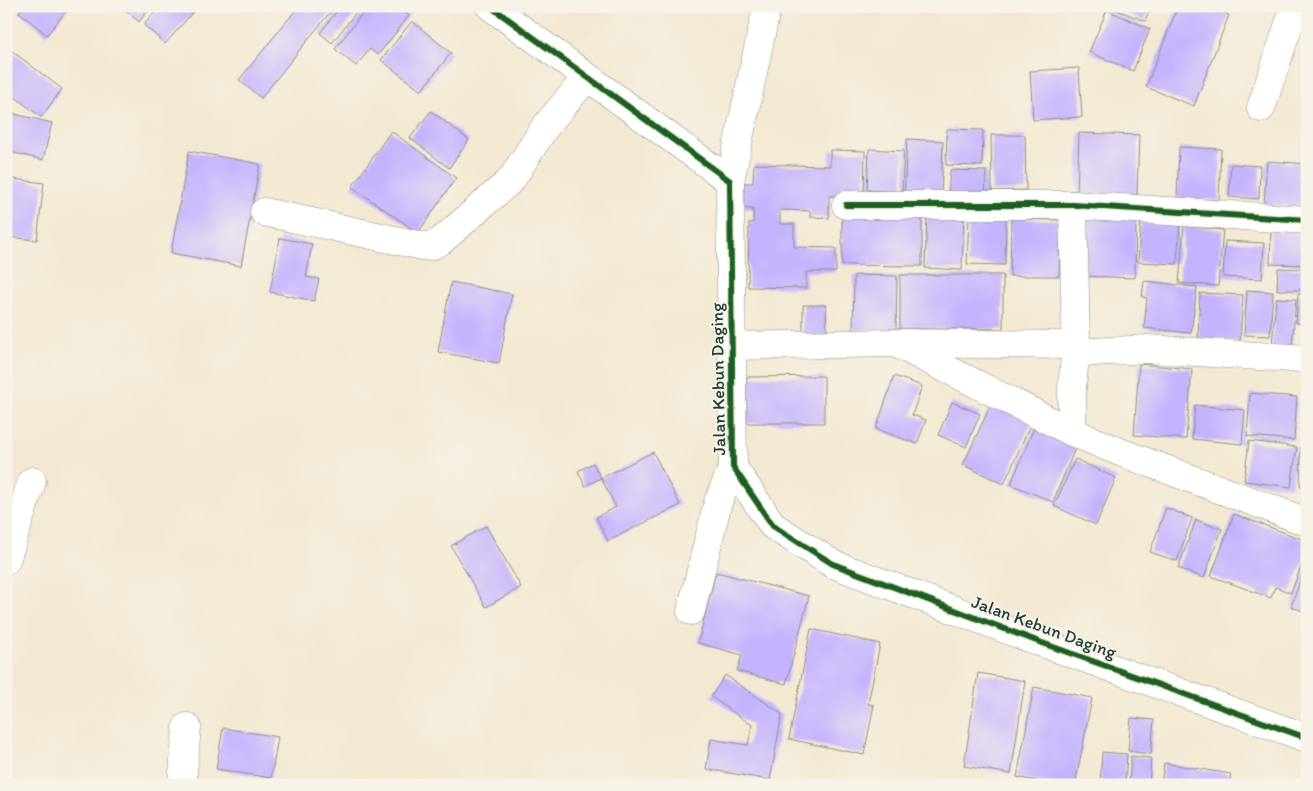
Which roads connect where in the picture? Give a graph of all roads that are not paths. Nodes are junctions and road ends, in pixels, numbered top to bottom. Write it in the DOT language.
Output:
graph roads {
  1 [pos="490,6"];
  2 [pos="767,6"];
  3 [pos="1295,6"];
  4 [pos="587,77"];
  5 [pos="1260,108"];
  6 [pos="730,181"];
  7 [pos="846,205"];
  8 [pos="1073,205"];
  9 [pos="264,212"];
  10 [pos="1307,220"];
  11 [pos="895,343"];
  12 [pos="732,346"];
  13 [pos="1075,349"];
  14 [pos="1307,359"];
  15 [pos="1072,432"];
  16 [pos="733,467"];
  17 [pos="32,481"];
  18 [pos="1301,518"];
  19 [pos="6,560"];
  20 [pos="691,611"];
  21 [pos="187,727"];
  22 [pos="1307,738"];
  23 [pos="182,785"];
  1 -- 4 [label="street"];
  2 -- 6 [label="street, Jalan Kebun Daging"];
  3 -- 5 [label="street"];
  4 -- 6 [label="street"];
  4 -- 9 [label="street"];
  6 -- 12 [label="street, Jalan Kebun Daging"];
  7 -- 8 [label="street"];
  8 -- 10 [label="street"];
  8 -- 13 [label="street"];
  11 -- 12 [label="street"];
  11 -- 13 [label="street"];
  11 -- 15 [label="street"];
  12 -- 16 [label="street, Jalan Kebun Daging"];
  13 -- 14 [label="street"];
  13 -- 15 [label="street"];
  15 -- 18 [label="street"];
  16 -- 20 [label="street"];
  16 -- 22 [label="street, Jalan Kebun Daging"];
  17 -- 19 [label="street"];
  21 -- 23 [label="street"];
}
